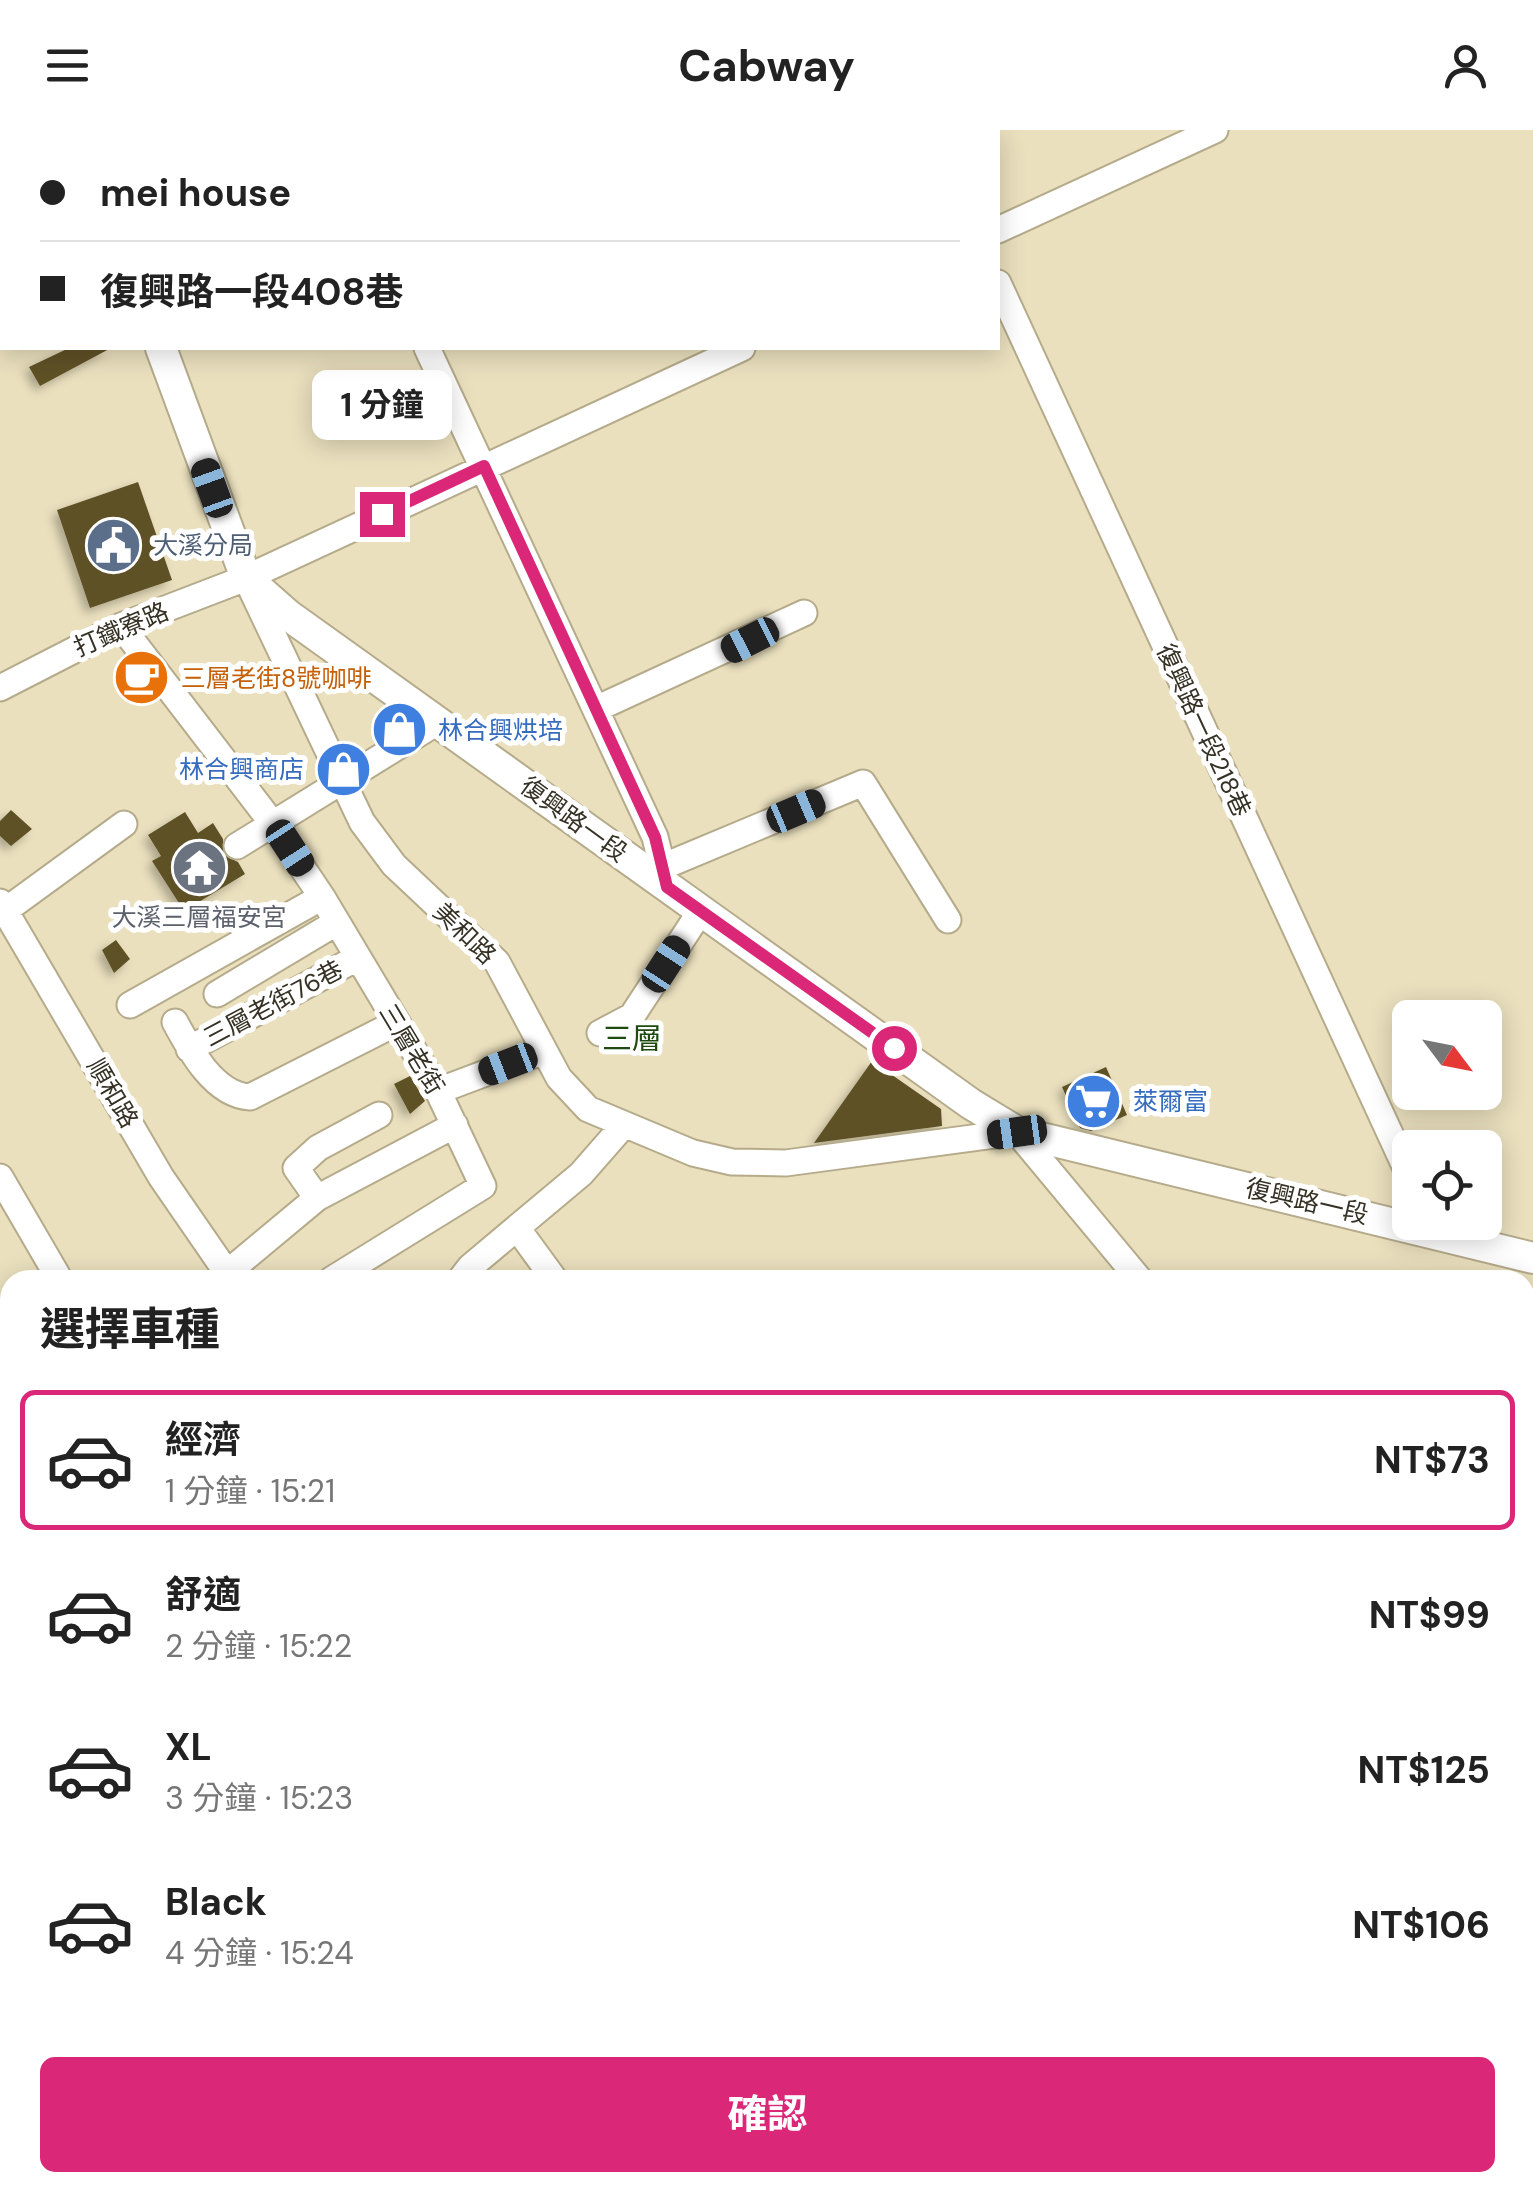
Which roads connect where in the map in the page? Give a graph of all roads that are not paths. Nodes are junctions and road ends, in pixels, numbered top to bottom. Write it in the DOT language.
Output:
graph roads {
  1 [pos="1214,130"];
  2 [pos="1000,229"];
  3 [pos="1000,288"];
  4 [pos="162,350"];
  5 [pos="427,350"];
  6 [pos="738,350"];
  7 [pos="484,466"];
  8 [pos="246,578"];
  9 [pos="804,613"];
  10 [pos="120,626"];
  11 [pos="0,688"];
  12 [pos="596,709"];
  13 [pos="438,721"];
  14 [pos="341,781"];
  15 [pos="124,824"];
  16 [pos="273,824"];
  17 [pos="238,846"];
  18 [pos="664,877"];
  19 [pos="322,898"];
  20 [pos="3,906"];
  21 [pos="700,912"];
  22 [pos="948,920"];
  23 [pos="334,924"];
  24 [pos="357,958"];
  25 [pos="217,994"];
  26 [pos="130,1005"];
  27 [pos="174,1022"];
  28 [pos="396,1023"];
  29 [pos="600,1034"];
  30 [pos="190,1048"];
  31 [pos="544,1051"];
  32 [pos="438,1091"];
  33 [pos="379,1115"];
  34 [pos="455,1125"];
  35 [pos="623,1126"];
  36 [pos="1017,1132"];
  37 [pos="1392,1138"];
  38 [pos="0,1177"];
  39 [pos="317,1198"];
  40 [pos="1392,1218"];
  41 [pos="517,1228"];
  42 [pos="1475,1240"];
  43 [pos="1533,1258"];
  44 [pos="54,1270"];
  45 [pos="225,1270"];
  46 [pos="238,1270"];
  47 [pos="347,1270"];
  48 [pos="471,1270"];
  49 [pos="548,1270"];
  50 [pos="1132,1270"];
  1 -- 2 [label="street"];
  3 -- 37 [label="street, 復興路一段218巷"];
  4 -- 8 [label="main road, 復興路一段"];
  5 -- 7 [label="street"];
  6 -- 7 [label="street, 打鐵寮路"];
  7 -- 8 [label="street, 打鐵寮路"];
  7 -- 12 [label="street"];
  8 -- 10 [label="street, 打鐵寮路"];
  8 -- 13 [label="main road, 復興路一段"];
  8 -- 14 [label="street, 美和路"];
  9 -- 12 [label="street"];
  10 -- 11 [label="street, 打鐵寮路"];
  10 -- 16 [label="street, 三層老街"];
  12 -- 18 [label="street"];
  13 -- 14 [label="street"];
  13 -- 18 [label="main road, 復興路一段"];
  14 -- 16 [label="street"];
  14 -- 31 [label="street, 美和路"];
  15 -- 20 [label="street"];
  16 -- 17 [label="street"];
  16 -- 19 [label="street, 三層老街"];
  18 -- 21 [label="main road, 復興路一段"];
  18 -- 22 [label="street"];
  19 -- 23 [label="street, 三層老街"];
  19 -- 26 [label="street"];
  20 -- 45 [label="street, 順和路"];
  21 -- 29 [label="street"];
  21 -- 36 [label="main road, 復興路一段"];
  23 -- 24 [label="street, 三層老街"];
  23 -- 25 [label="street"];
  24 -- 28 [label="street, 三層老街"];
  24 -- 30 [label="street, 三層老街76巷"];
  27 -- 30 [label="street"];
  28 -- 30 [label="street"];
  28 -- 32 [label="street, 三層老街"];
  31 -- 32 [label="street"];
  31 -- 35 [label="street, 美和路"];
  32 -- 34 [label="street, 三層老街"];
  33 -- 39 [label="street"];
  34 -- 39 [label="street"];
  34 -- 47 [label="street, 三層老街"];
  35 -- 36 [label="street, 美和路"];
  35 -- 41 [label="street"];
  36 -- 40 [label="main road, 復興路一段"];
  36 -- 50 [label="street"];
  38 -- 44 [label="street"];
  39 -- 46 [label="street"];
  41 -- 48 [label="street"];
  41 -- 49 [label="street"];
  42 -- 43 [label="main road, 復興路一段"];
}
